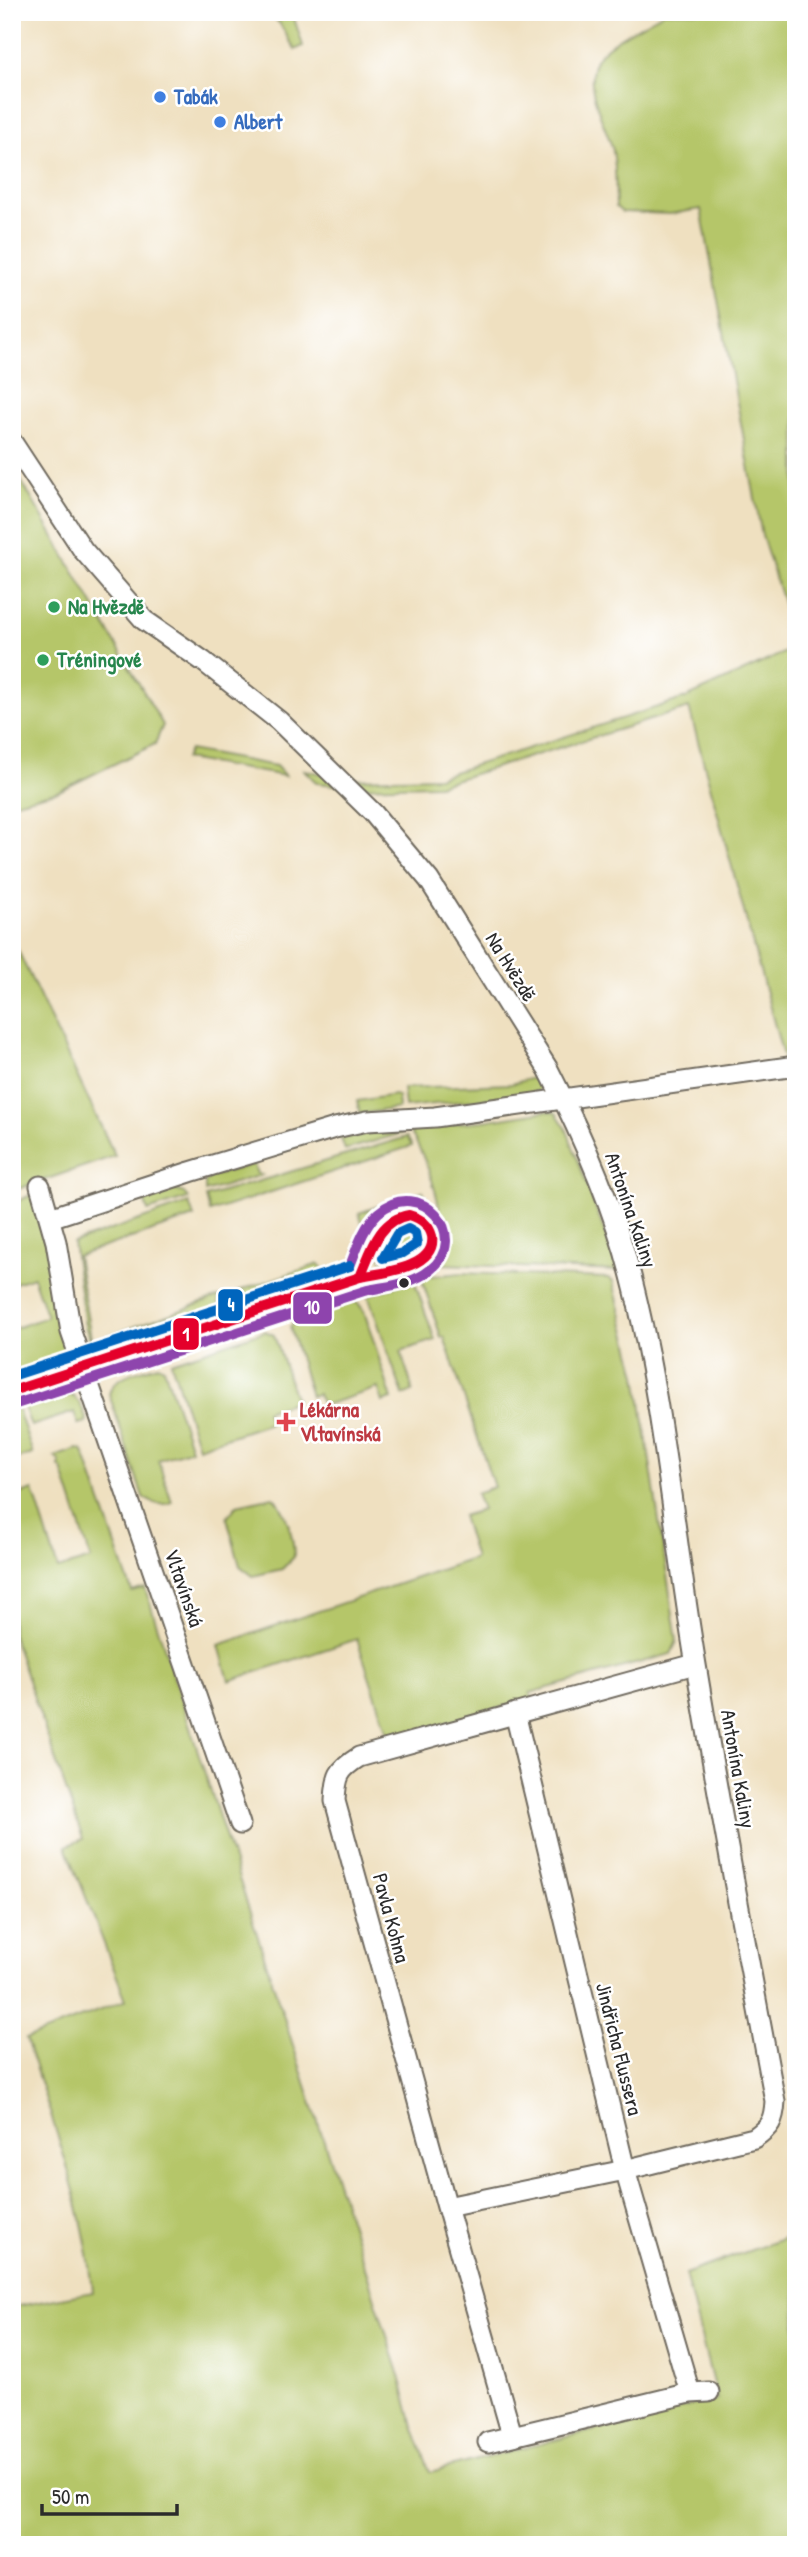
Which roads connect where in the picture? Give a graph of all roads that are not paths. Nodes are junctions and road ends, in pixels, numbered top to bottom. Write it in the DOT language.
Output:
graph roads {
  1 [pos="12,442"];
  2 [pos="796,1066"];
  3 [pos="564,1099"];
  4 [pos="40,1186"];
  5 [pos="50,1218"];
  6 [pos="360,1277"];
  7 [pos="84,1367"];
  8 [pos="12,1391"];
  9 [pos="695,1664"];
  10 [pos="515,1713"];
  11 [pos="240,1824"];
  12 [pos="625,2170"];
  13 [pos="447,2207"];
  14 [pos="512,2435"];
  15 [pos="488,2442"];
  1 -- 3 [label="street, Na Hvězdě"];
  2 -- 3 [label="street"];
  3 -- 5 [label="street"];
  3 -- 9 [label="street, Antonína Kaliny"];
  4 -- 5 [label="street, Vltavínská"];
  5 -- 7 [label="street, Vltavínská"];
  6 -- 7 [label="street"];
  7 -- 8 [label="street"];
  7 -- 11 [label="street, Vltavínská"];
  9 -- 10 [label="street, Pavla Kohna"];
  9 -- 12 [label="street, Antonína Kaliny"];
  10 -- 12 [label="street, Jindřicha Flussera"];
  10 -- 13 [label="street, Pavla Kohna"];
  12 -- 13 [label="street, Antonína Kaliny"];
  12 -- 14 [label="street, Jindřicha Flussera"];
  13 -- 14 [label="street, Pavla Kohna"];
  14 -- 15 [label="street, Jindřicha Flussera"];
}
